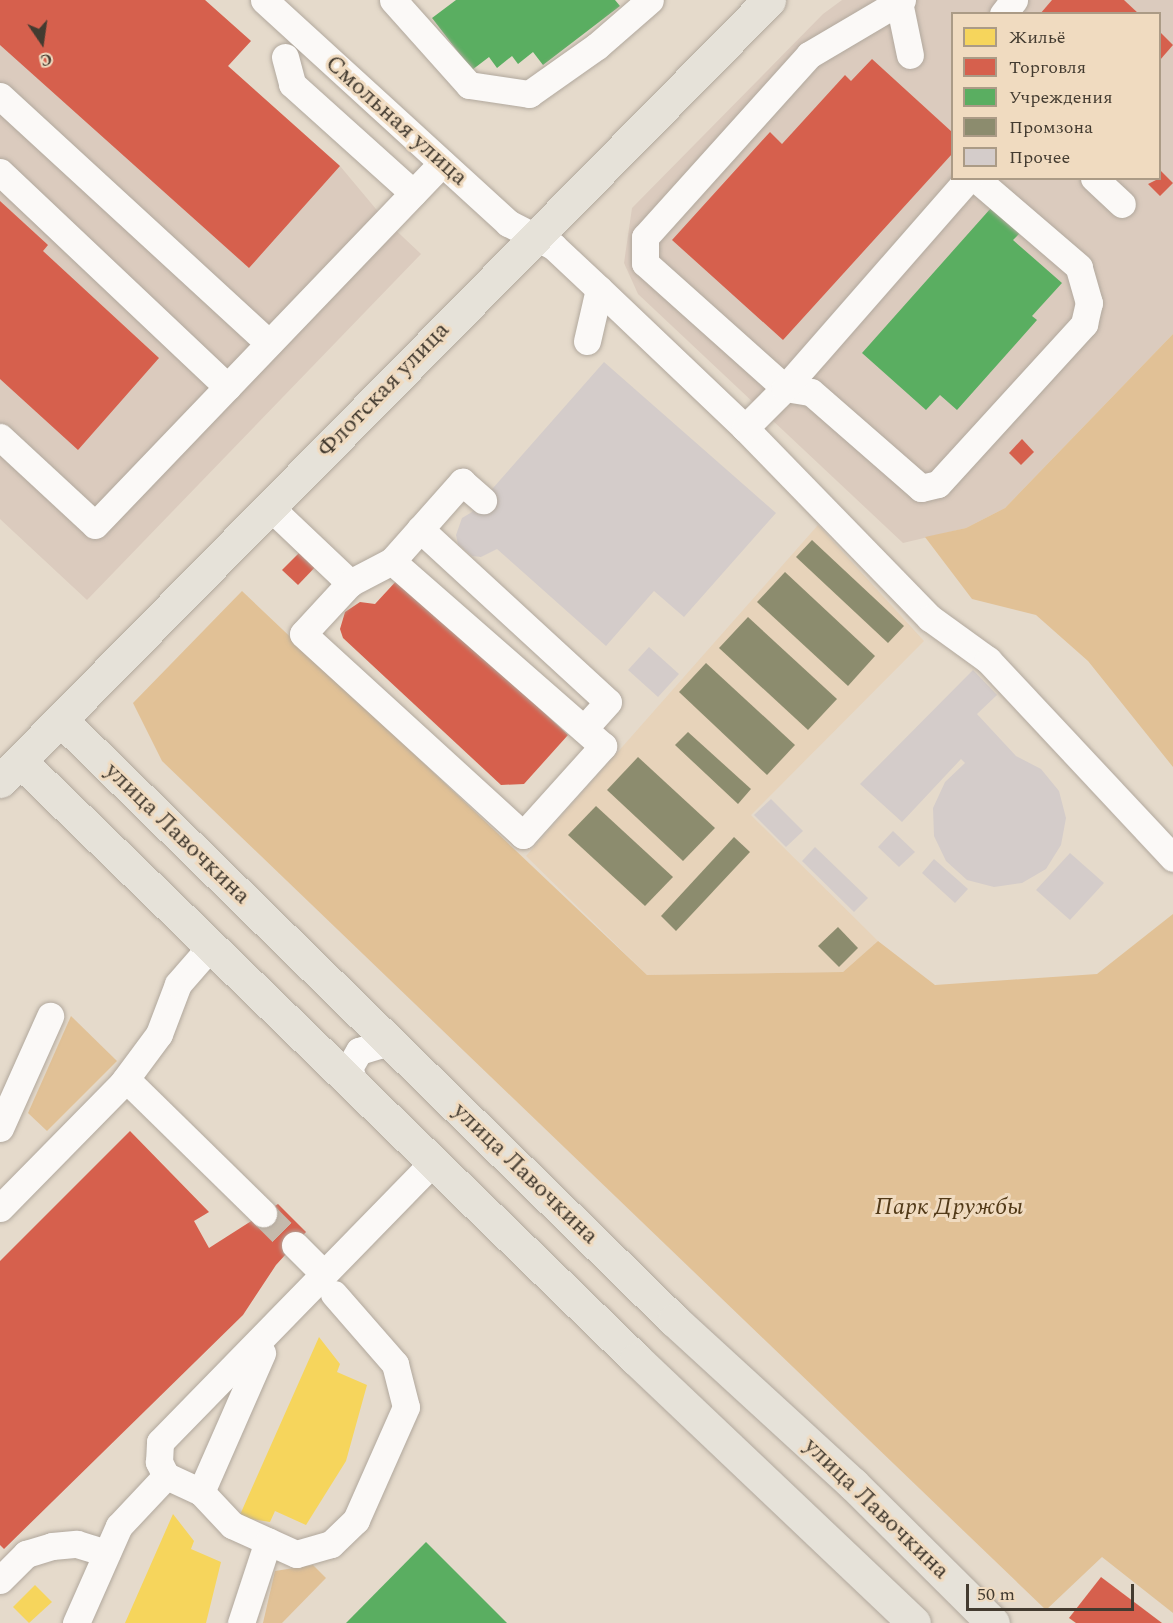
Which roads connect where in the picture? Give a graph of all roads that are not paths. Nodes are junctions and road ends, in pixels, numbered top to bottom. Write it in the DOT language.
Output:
graph roads {
  1 [pos="264,0"];
  2 [pos="393,0"];
  3 [pos="650,0"];
  4 [pos="769,0"];
  5 [pos="1014,0"];
  6 [pos="900,1"];
  7 [pos="1004,12"];
  8 [pos="910,55"];
  9 [pos="285,57"];
  10 [pos="0,96"];
  11 [pos="442,163"];
  12 [pos="0,172"];
  13 [pos="967,180"];
  14 [pos="977,180"];
  15 [pos="1096,180"];
  16 [pos="413,193"];
  17 [pos="1122,204"];
  18 [pos="533,236"];
  19 [pos="599,289"];
  20 [pos="587,341"];
  21 [pos="269,343"];
  22 [pos="227,387"];
  23 [pos="785,388"];
  24 [pos="745,428"];
  25 [pos="0,438"];
  26 [pos="483,500"];
  27 [pos="272,509"];
  28 [pos="420,529"];
  29 [pos="392,561"];
  30 [pos="350,583"];
  31 [pos="61,720"];
  32 [pos="584,729"];
  33 [pos="11,772"];
  34 [pos="1173,858"];
  35 [pos="211,946"];
  36 [pos="50,1016"];
  37 [pos="395,1047"];
  38 [pos="126,1079"];
  39 [pos="356,1088"];
  40 [pos="0,1128"];
  41 [pos="433,1162"];
  42 [pos="0,1208"];
  43 [pos="263,1213"];
  44 [pos="295,1245"];
  45 [pos="329,1284"];
  46 [pos="262,1353"];
  47 [pos="166,1476"];
  48 [pos="201,1492"];
  49 [pos="268,1541"];
  50 [pos="106,1553"];
  51 [pos="0,1580"];
  52 [pos="76,1623"];
  53 [pos="241,1623"];
  54 [pos="914,1623"];
  55 [pos="993,1623"];
  1 -- 11 [label="street, Смольная улица"];
  2 -- 3 [label="street"];
  4 -- 18 [label="main road, Флотская улица"];
  5 -- 7 [label="street"];
  6 -- 8 [label="street"];
  6 -- 23 [label="street"];
  9 -- 16 [label="street"];
  10 -- 21 [label="street"];
  11 -- 16 [label="street"];
  11 -- 18 [label="street, Смольная улица"];
  12 -- 22 [label="street"];
  13 -- 23 [label="street"];
  14 -- 23 [label="street"];
  15 -- 17 [label="street"];
  16 -- 21 [label="street"];
  18 -- 19 [label="street, Смольная улица"];
  18 -- 27 [label="main road, Флотская улица"];
  19 -- 20 [label="street"];
  19 -- 24 [label="street, Смольная улица"];
  21 -- 22 [label="street"];
  22 -- 25 [label="street"];
  23 -- 24 [label="street"];
  24 -- 34 [label="street, Смольная улица"];
  26 -- 28 [label="street"];
  27 -- 30 [label="street"];
  27 -- 31 [label="main road, Флотская улица"];
  28 -- 29 [label="street"];
  28 -- 32 [label="street"];
  29 -- 30 [label="street"];
  29 -- 32 [label="street"];
  30 -- 32 [label="street"];
  31 -- 33 [label="main road, Флотская улица"];
  31 -- 37 [label="main road, улица Лавочкина"];
  33 -- 35 [label="main road"];
  35 -- 38 [label="street"];
  35 -- 39 [label="main road"];
  36 -- 40 [label="street"];
  37 -- 39 [label="street"];
  37 -- 55 [label="main road, улица Лавочкина"];
  38 -- 42 [label="street"];
  38 -- 43 [label="street"];
  39 -- 41 [label="main road"];
  41 -- 45 [label="street"];
  41 -- 54 [label="main road"];
  44 -- 45 [label="street"];
  45 -- 47 [label="street"];
  45 -- 49 [label="street"];
  46 -- 48 [label="street"];
  47 -- 48 [label="street"];
  47 -- 50 [label="street"];
  48 -- 49 [label="street"];
  49 -- 53 [label="street"];
  50 -- 51 [label="street"];
  50 -- 52 [label="street"];
}
